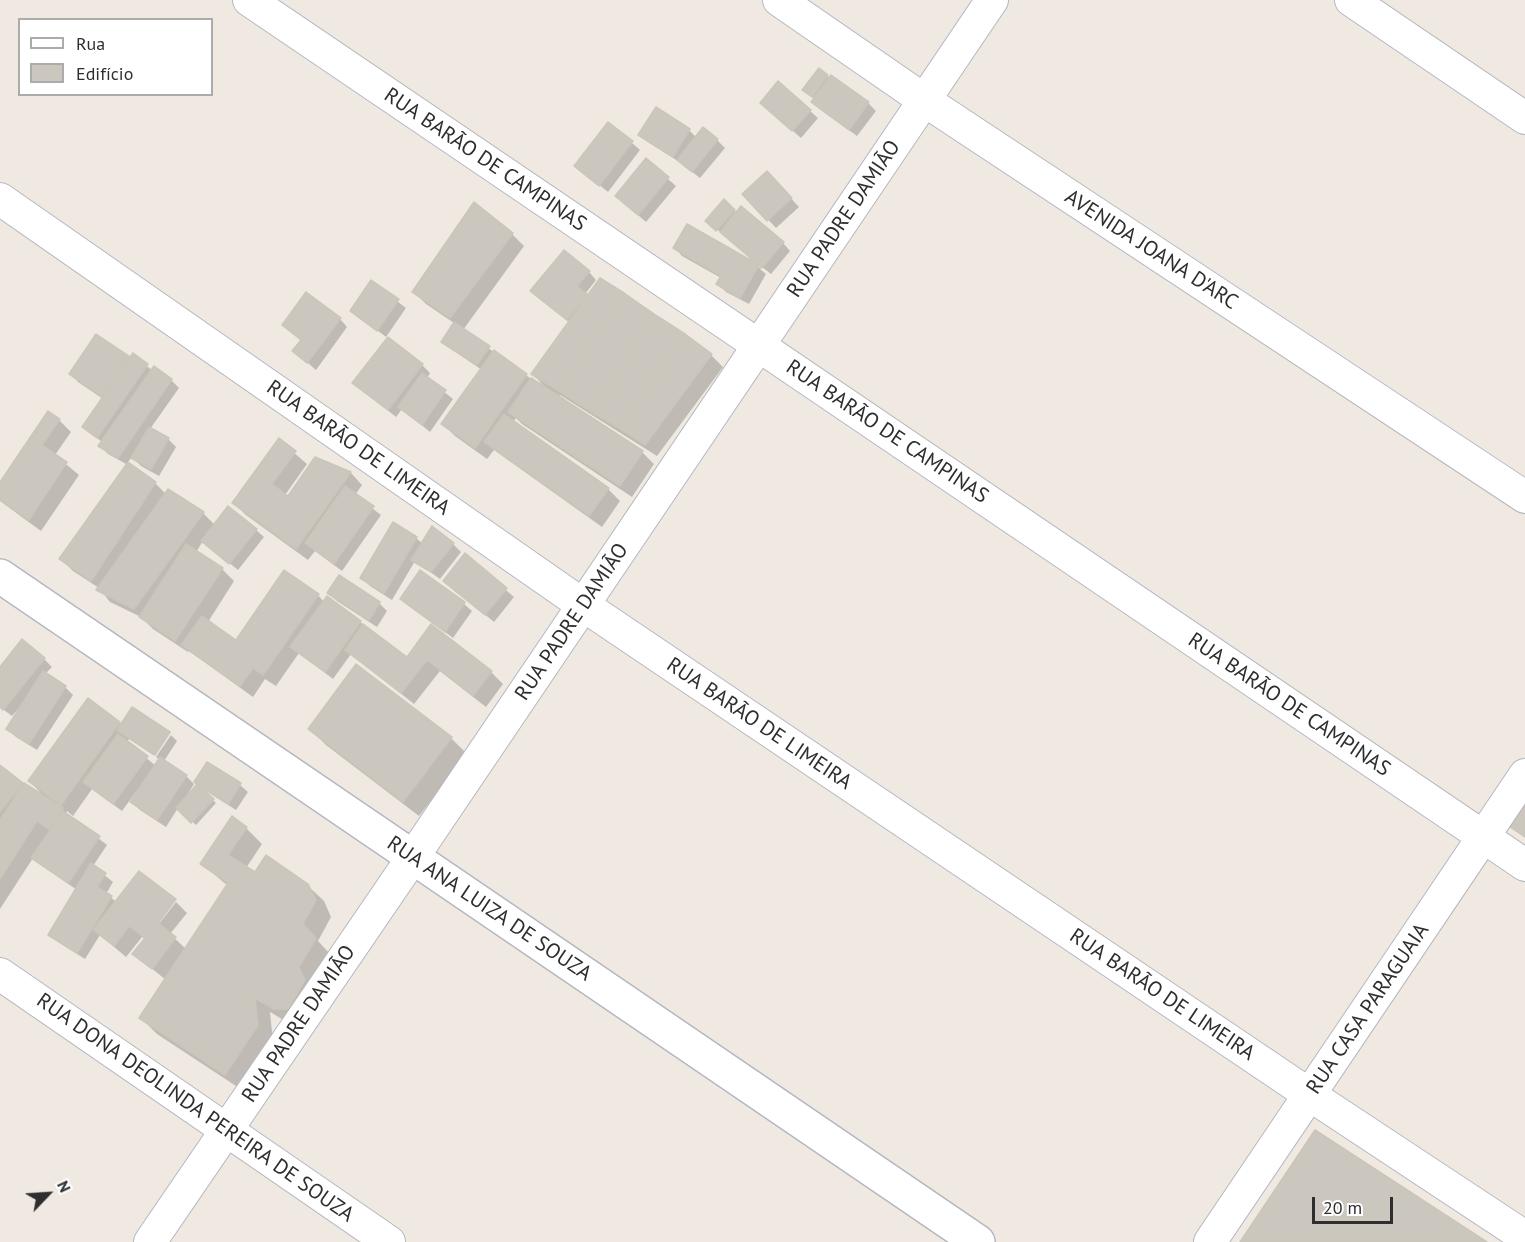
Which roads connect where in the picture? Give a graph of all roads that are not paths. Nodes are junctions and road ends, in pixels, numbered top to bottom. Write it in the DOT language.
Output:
graph roads {
  1 [pos="249,0"];
  2 [pos="778,0"];
  3 [pos="992,0"];
  4 [pos="1351,0"];
  5 [pos="924,100"];
  6 [pos="1525,118"];
  7 [pos="0,199"];
  8 [pos="759,345"];
  9 [pos="1525,496"];
  10 [pos="0,576"];
  11 [pos="583,605"];
  12 [pos="1525,775"];
  13 [pos="1484,837"];
  14 [pos="413,857"];
  15 [pos="1525,865"];
  16 [pos="0,974"];
  17 [pos="1310,1095"];
  18 [pos="227,1130"];
  19 [pos="1525,1237"];
  20 [pos="150,1242"];
  21 [pos="389,1242"];
  22 [pos="978,1242"];
  23 [pos="1210,1242"];
  1 -- 8 [label="street, RUA BARÃO DE CAMPINAS"];
  2 -- 5 [label="street, AVENIDA JOANA D'ARC"];
  3 -- 5 [label="street, RUA PADRE DAMIÃO"];
  4 -- 6 [label="street"];
  5 -- 8 [label="street, RUA PADRE DAMIÃO"];
  5 -- 9 [label="street, AVENIDA JOANA D'ARC"];
  7 -- 11 [label="street, RUA BARÃO DE LIMEIRA"];
  8 -- 11 [label="street, RUA PADRE DAMIÃO"];
  8 -- 13 [label="street, RUA BARÃO DE CAMPINAS"];
  10 -- 14 [label="street, RUA ANA LUIZA DE SOUZA"];
  11 -- 14 [label="street, RUA PADRE DAMIÃO"];
  11 -- 17 [label="street, RUA BARÃO DE LIMEIRA"];
  12 -- 13 [label="street, RUA CASA PARAGUAIA"];
  13 -- 15 [label="street, RUA BARÃO DE CAMPINAS"];
  13 -- 17 [label="street, RUA CASA PARAGUAIA"];
  14 -- 18 [label="street, RUA PADRE DAMIÃO"];
  14 -- 22 [label="street, RUA ANA LUIZA DE SOUZA"];
  16 -- 18 [label="street, RUA DONA DEOLINDA PEREIRA DE SOUZA"];
  17 -- 19 [label="street, RUA BARÃO DE LIMEIRA"];
  17 -- 23 [label="street, RUA CASA PARAGUAIA"];
  18 -- 20 [label="street, RUA PADRE DAMIÃO"];
  18 -- 21 [label="street, RUA DONA DEOLINDA PEREIRA DE SOUZA"];
}
